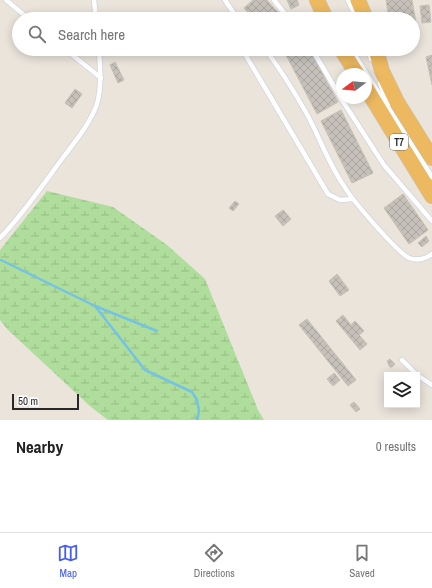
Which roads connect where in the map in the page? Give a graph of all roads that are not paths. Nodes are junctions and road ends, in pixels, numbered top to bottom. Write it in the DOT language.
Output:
graph roads {
  1 [pos="6,0"];
  2 [pos="94,0"];
  3 [pos="225,0"];
  4 [pos="274,0"];
  5 [pos="317,0"];
  6 [pos="348,0"];
  7 [pos="358,0"];
  8 [pos="21,12"];
  9 [pos="95,12"];
  10 [pos="232,12"];
  11 [pos="283,12"];
  12 [pos="323,12"];
  13 [pos="354,12"];
  14 [pos="363,12"];
  15 [pos="74,56"];
  16 [pos="99,56"];
  17 [pos="246,56"];
  18 [pos="271,56"];
  19 [pos="316,56"];
  20 [pos="345,56"];
  21 [pos="355,56"];
  22 [pos="375,56"];
  23 [pos="353,68"];
  24 [pos="101,78"];
  25 [pos="378,80"];
  26 [pos="372,98"];
  27 [pos="400,126"];
  28 [pos="432,158"];
  29 [pos="432,177"];
  30 [pos="432,196"];
  31 [pos="353,199"];
  32 [pos="432,221"];
  33 [pos="0,238"];
  34 [pos="432,254"];
  35 [pos="402,360"];
  36 [pos="432,385"];
  1 -- 8 [label="lane"];
  2 -- 9 [label="lane"];
  3 -- 10 [label="lane"];
  4 -- 11 [label="lane"];
  5 -- 12 [label="highway"];
  6 -- 13 [label="lane"];
  7 -- 14 [label="highway"];
  15 -- 24 [label="lane"];
  16 -- 24 [label="lane"];
  17 -- 31 [label="lane"];
  18 -- 31 [label="lane"];
  19 -- 32 [label="lane"];
  20 -- 23 [label="highway"];
  21 -- 27 [label="lane"];
  22 -- 28 [label="highway, T7"];
  24 -- 33 [label="lane"];
  25 -- 27 [label="lane"];
  26 -- 30 [label="highway, T7"];
  27 -- 29 [label="lane"];
  31 -- 34 [label="lane"];
  35 -- 36 [label="lane"];
}
